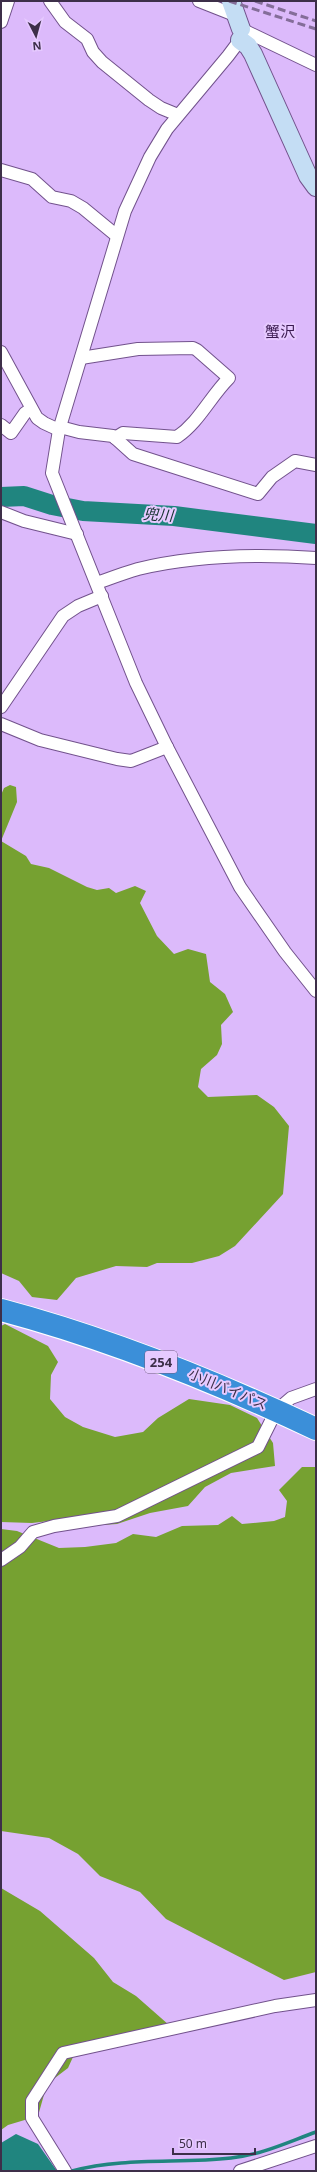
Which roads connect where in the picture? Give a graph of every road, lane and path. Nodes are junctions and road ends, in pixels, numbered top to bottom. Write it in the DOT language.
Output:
graph roads {
  1 [pos="8,1"];
  2 [pos="50,1"];
  3 [pos="199,1"];
  4 [pos="1,22"];
  5 [pos="237,22"];
  6 [pos="316,65"];
  7 [pos="178,114"];
  8 [pos="1,170"];
  9 [pos="316,187"];
  10 [pos="117,236"];
  11 [pos="1,352"];
  12 [pos="81,358"];
  13 [pos="31,409"];
  14 [pos="1,425"];
  15 [pos="60,428"];
  16 [pos="115,438"];
  17 [pos="316,465"];
  18 [pos="1,512"];
  19 [pos="76,534"];
  20 [pos="316,558"];
  21 [pos="97,583"];
  22 [pos="102,596"];
  23 [pos="1,707"];
  24 [pos="1,724"];
  25 [pos="167,747"];
  26 [pos="316,991"];
  27 [pos="1,1310"];
  28 [pos="316,1389"];
  29 [pos="278,1411"];
  30 [pos="316,1429"];
  31 [pos="1,1560"];
  32 [pos="316,2000"];
  33 [pos="316,2146"];
  34 [pos="65,2171"];
  35 [pos="240,2171"];
  1 -- 4 [label="street"];
  2 -- 7 [label="street"];
  3 -- 5 [label="street"];
  5 -- 6 [label="street"];
  5 -- 7 [label="street"];
  5 -- 9 [label="street"];
  7 -- 10 [label="street"];
  8 -- 10 [label="street"];
  10 -- 12 [label="street"];
  11 -- 13 [label="street"];
  12 -- 15 [label="street"];
  12 -- 16 [label="street"];
  13 -- 14 [label="street"];
  13 -- 15 [label="street"];
  15 -- 16 [label="street"];
  15 -- 19 [label="street"];
  16 -- 17 [label="street"];
  18 -- 19 [label="street"];
  19 -- 21 [label="street"];
  20 -- 21 [label="street"];
  21 -- 22 [label="street"];
  22 -- 23 [label="street"];
  22 -- 25 [label="street"];
  24 -- 25 [label="street"];
  25 -- 26 [label="street"];
  27 -- 29 [label="highway, 小川バイパス / 254"];
  28 -- 29 [label="street"];
  29 -- 30 [label="highway, 小川バイパス / 254"];
  29 -- 31 [label="street"];
  32 -- 34 [label="street"];
  33 -- 35 [label="street"];
}
